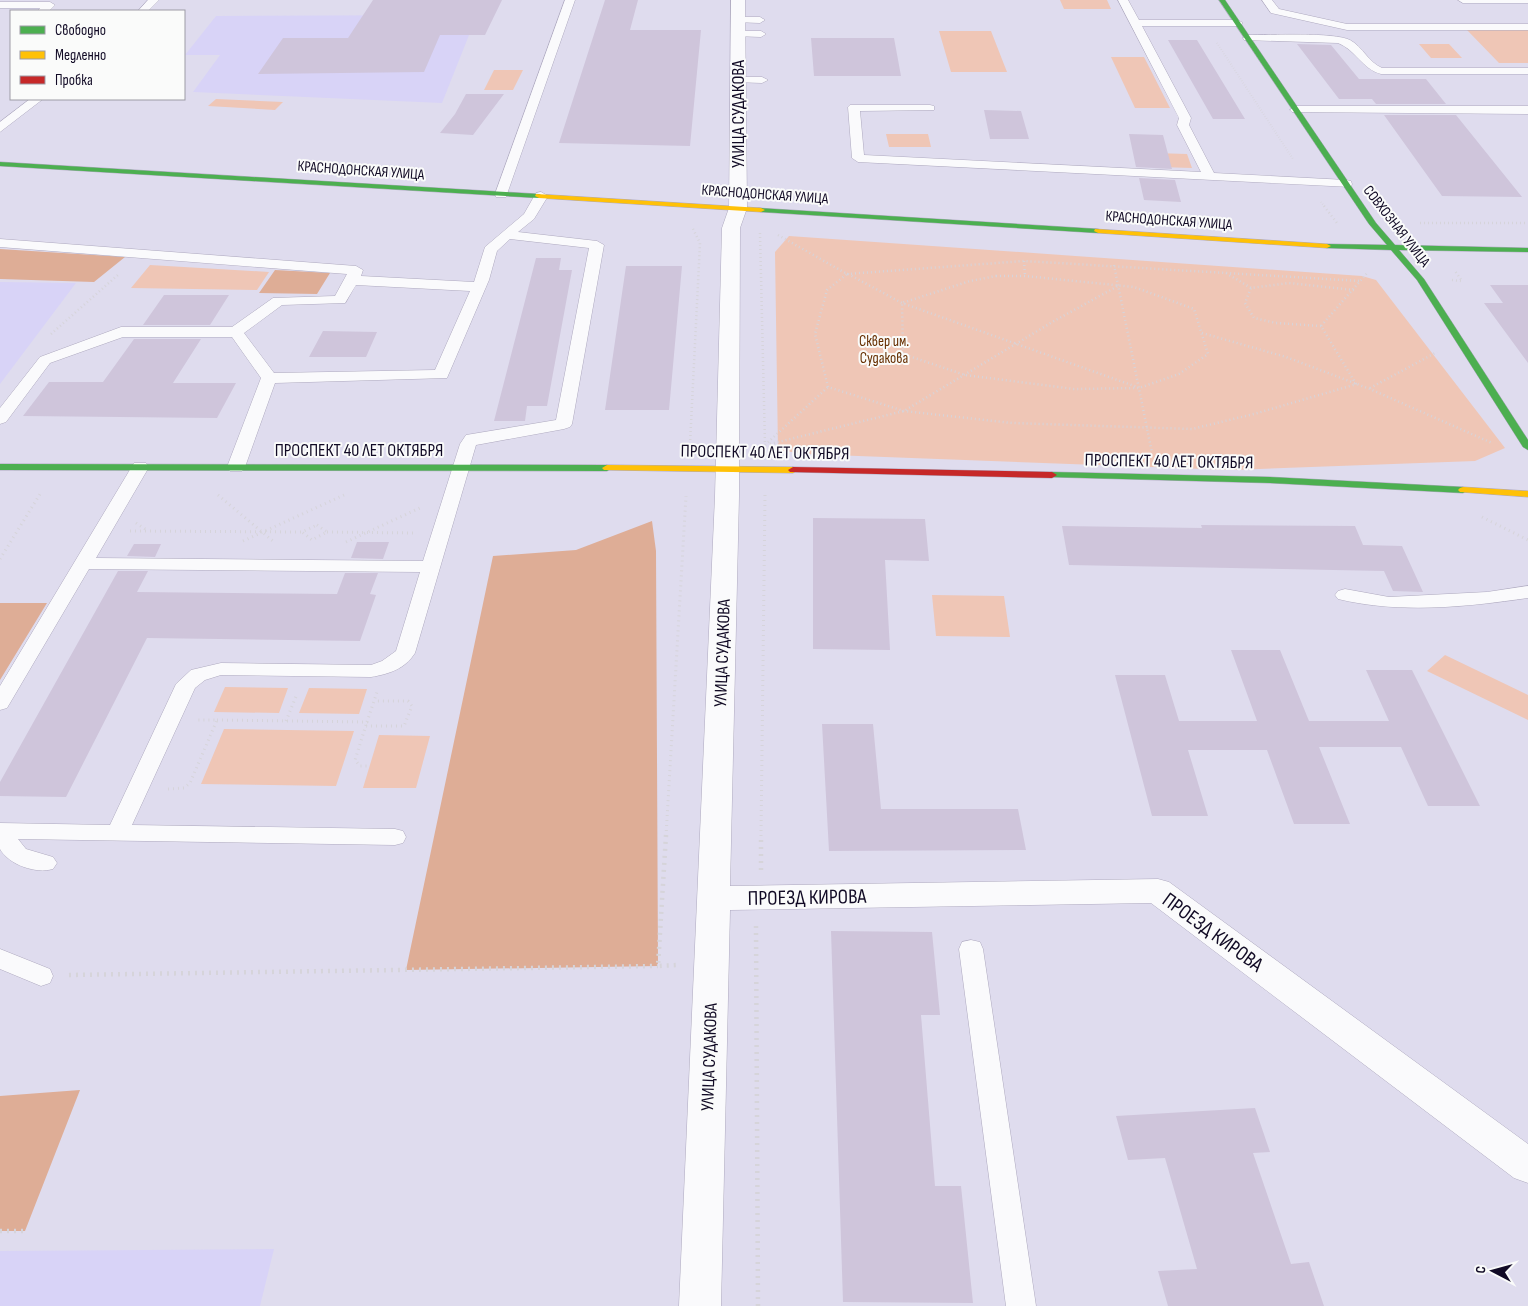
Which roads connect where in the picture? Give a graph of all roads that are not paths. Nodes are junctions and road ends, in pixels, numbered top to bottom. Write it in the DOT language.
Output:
graph roads {
  1 [pos="154,0"];
  2 [pos="570,0"];
  3 [pos="738,0"];
  4 [pos="1123,0"];
  5 [pos="1222,0"];
  6 [pos="1267,0"];
  7 [pos="1463,0"];
  8 [pos="1475,0"];
  9 [pos="1528,0"];
  10 [pos="0,5"];
  11 [pos="44,10"];
  12 [pos="144,10"];
  13 [pos="760,20"];
  14 [pos="1135,23"];
  15 [pos="1238,23"];
  16 [pos="738,27"];
  17 [pos="1502,27"];
  18 [pos="1528,27"];
  19 [pos="761,34"];
  20 [pos="1248,38"];
  21 [pos="1528,71"];
  22 [pos="738,80"];
  23 [pos="762,80"];
  24 [pos="36,100"];
  25 [pos="930,108"];
  26 [pos="1296,110"];
  27 [pos="1528,110"];
  28 [pos="0,128"];
  29 [pos="0,164"];
  30 [pos="1210,177"];
  31 [pos="1346,184"];
  32 [pos="501,194"];
  33 [pos="541,196"];
  34 [pos="738,208"];
  35 [pos="507,235"];
  36 [pos="0,243"];
  37 [pos="1394,248"];
  38 [pos="1528,250"];
  39 [pos="352,280"];
  40 [pos="479,287"];
  41 [pos="236,332"];
  42 [pos="269,378"];
  43 [pos="0,419"];
  44 [pos="1528,447"];
  45 [pos="0,467"];
  46 [pos="140,467"];
  47 [pos="236,467"];
  48 [pos="462,467"];
  49 [pos="727,469"];
  50 [pos="1528,494"];
  51 [pos="83,563"];
  52 [pos="431,567"];
  53 [pos="1528,592"];
  54 [pos="1345,595"];
  55 [pos="0,703"];
  56 [pos="2,832"];
  57 [pos="117,833"];
  58 [pos="395,837"];
  59 [pos="45,863"];
  60 [pos="714,898"];
  61 [pos="971,949"];
  62 [pos="0,959"];
  63 [pos="41,976"];
  64 [pos="1528,1166"];
  65 [pos="700,1306"];
  66 [pos="1021,1306"];
  1 -- 12 [label="lane"];
  2 -- 32 [label="lane"];
  3 -- 16 [label="street, УЛИЦА СУДАКОВА"];
  4 -- 14 [label="lane"];
  5 -- 15 [label="street, СОВХОЗНАЯ УЛИЦА"];
  6 -- 17 [label="lane"];
  7 -- 8 [label="lane"];
  8 -- 9 [label="lane"];
  8 -- 17 [label="lane"];
  10 -- 11 [label="lane"];
  13 -- 16 [label="lane"];
  14 -- 15 [label="lane"];
  14 -- 30 [label="lane"];
  15 -- 20 [label="street, СОВХОЗНАЯ УЛИЦА"];
  16 -- 19 [label="lane"];
  16 -- 22 [label="street, УЛИЦА СУДАКОВА"];
  17 -- 18 [label="lane"];
  20 -- 21 [label="lane"];
  20 -- 26 [label="street, СОВХОЗНАЯ УЛИЦА"];
  22 -- 23 [label="lane"];
  22 -- 34 [label="street, УЛИЦА СУДАКОВА"];
  24 -- 28 [label="lane"];
  25 -- 30 [label="lane"];
  26 -- 27 [label="lane"];
  26 -- 31 [label="street, СОВХОЗНАЯ УЛИЦА"];
  29 -- 32 [label="street, КРАСНОДОНСКАЯ УЛИЦА"];
  30 -- 31 [label="lane"];
  31 -- 37 [label="street, СОВХОЗНАЯ УЛИЦА"];
  32 -- 33 [label="street, КРАСНОДОНСКАЯ УЛИЦА"];
  33 -- 34 [label="street, КРАСНОДОНСКАЯ УЛИЦА"];
  33 -- 35 [label="lane"];
  34 -- 37 [label="street, КРАСНОДОНСКАЯ УЛИЦА"];
  34 -- 49 [label="street, УЛИЦА СУДАКОВА"];
  35 -- 40 [label="lane"];
  35 -- 48 [label="lane"];
  36 -- 39 [label="lane"];
  37 -- 38 [label="street, КРАСНОДОНСКАЯ УЛИЦА"];
  37 -- 44 [label="street, СОВХОЗНАЯ УЛИЦА"];
  39 -- 40 [label="lane"];
  39 -- 41 [label="lane"];
  40 -- 42 [label="lane"];
  41 -- 42 [label="lane"];
  41 -- 43 [label="lane"];
  42 -- 47 [label="lane"];
  45 -- 46 [label="street, ПРОСПЕКТ 40 ЛЕТ ОКТЯБРЯ"];
  46 -- 47 [label="street, ПРОСПЕКТ 40 ЛЕТ ОКТЯБРЯ"];
  46 -- 51 [label="lane"];
  47 -- 48 [label="street, ПРОСПЕКТ 40 ЛЕТ ОКТЯБРЯ"];
  48 -- 49 [label="street, ПРОСПЕКТ 40 ЛЕТ ОКТЯБРЯ"];
  48 -- 52 [label="lane"];
  49 -- 50 [label="street, ПРОСПЕКТ 40 ЛЕТ ОКТЯБРЯ"];
  49 -- 60 [label="street, УЛИЦА СУДАКОВА"];
  51 -- 52 [label="lane"];
  51 -- 55 [label="lane"];
  52 -- 57 [label="lane"];
  53 -- 54 [label="lane"];
  56 -- 57 [label="lane"];
  56 -- 59 [label="lane"];
  57 -- 58 [label="lane"];
  60 -- 64 [label="street, ПРОЕЗД КИРОВА"];
  60 -- 65 [label="street, УЛИЦА СУДАКОВА"];
  61 -- 66 [label="lane"];
  62 -- 63 [label="lane"];
}
